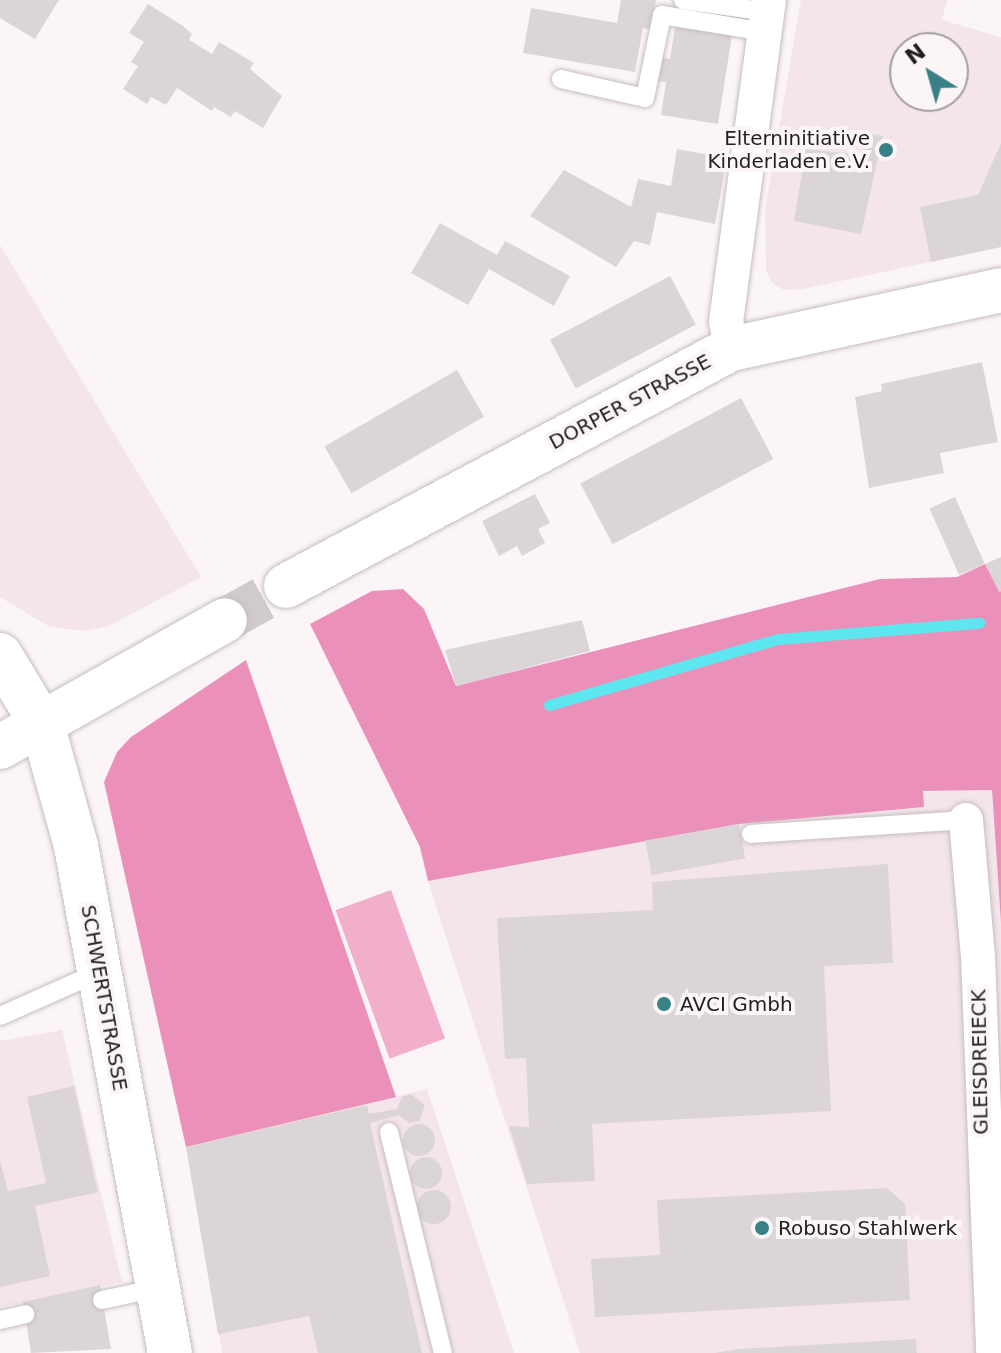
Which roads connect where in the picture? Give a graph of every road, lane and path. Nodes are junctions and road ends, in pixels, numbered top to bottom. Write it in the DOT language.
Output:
graph roads {
  1 [pos="683,0"];
  2 [pos="767,15"];
  3 [pos="561,79"];
  4 [pos="1001,290"];
  5 [pos="731,349"];
  6 [pos="286,586"];
  7 [pos="225,620"];
  8 [pos="0,655"];
  9 [pos="42,724"];
  10 [pos="0,747"];
  11 [pos="966,820"];
  12 [pos="751,834"];
  13 [pos="989,956"];
  14 [pos="99,972"];
  15 [pos="0,1016"];
  16 [pos="389,1132"];
  17 [pos="158,1288"];
  18 [pos="102,1300"];
  19 [pos="25,1314"];
  20 [pos="0,1320"];
  21 [pos="170,1353"];
  22 [pos="443,1353"];
  23 [pos="993,1353"];
  1 -- 2 [label="lane"];
  2 -- 3 [label="lane"];
  2 -- 5 [label="street"];
  4 -- 5 [label="street, DORPER STRASSE"];
  5 -- 6 [label="street, DORPER STRASSE"];
  7 -- 9 [label="street"];
  8 -- 9 [label="street, SCHWERTSTRASSE"];
  9 -- 10 [label="street"];
  9 -- 14 [label="street, SCHWERTSTRASSE"];
  11 -- 12 [label="lane"];
  11 -- 13 [label="street, GLEISDREIECK"];
  13 -- 23 [label="street, GLEISDREIECK"];
  14 -- 15 [label="lane"];
  14 -- 17 [label="street, SCHWERTSTRASSE"];
  16 -- 22 [label="lane"];
  17 -- 18 [label="lane"];
  17 -- 21 [label="street, SCHWERTSTRASSE"];
  19 -- 20 [label="lane"];
}
